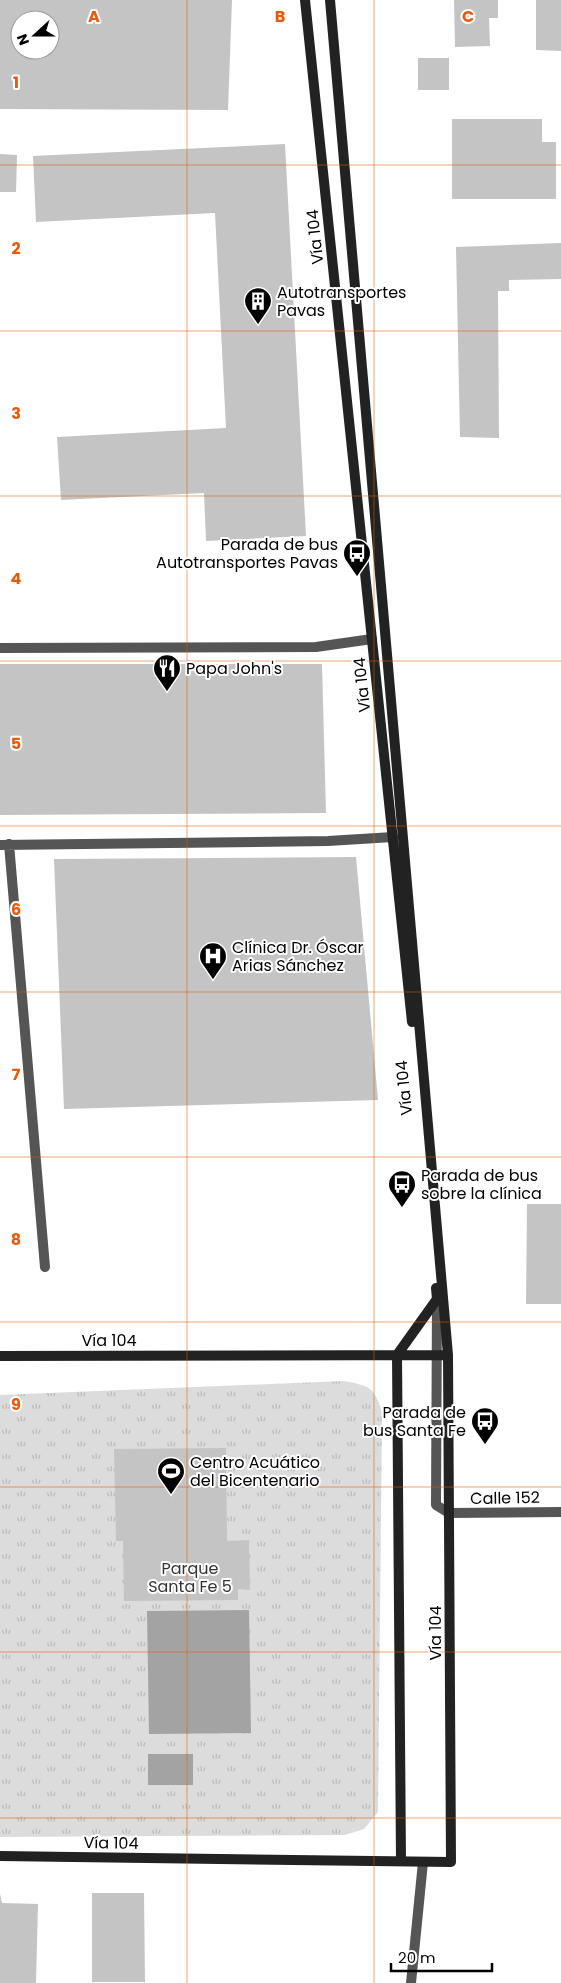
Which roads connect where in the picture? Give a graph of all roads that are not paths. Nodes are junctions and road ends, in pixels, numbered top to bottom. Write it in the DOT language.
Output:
graph roads {
  1 [pos="306,0"];
  2 [pos="330,0"];
  3 [pos="372,639"];
  4 [pos="0,648"];
  5 [pos="393,837"];
  6 [pos="5,845"];
  7 [pos="45,1267"];
  8 [pos="437,1299"];
  9 [pos="397,1354"];
  10 [pos="437,1355"];
  11 [pos="448,1355"];
  12 [pos="0,1356"];
  13 [pos="561,1512"];
  14 [pos="449,1513"];
  15 [pos="0,1856"];
  16 [pos="401,1861"];
  17 [pos="423,1862"];
  18 [pos="411,1983"];
  1 -- 3 [label="main road, Vía 104"];
  2 -- 11 [label="main road, Vía 104"];
  3 -- 4 [label="street"];
  3 -- 5 [label="main road, Vía 104"];
  5 -- 6 [label="street"];
  5 -- 8 [label="main road, Vía 104"];
  6 -- 7 [label="street"];
  8 -- 9 [label="main road"];
  8 -- 10 [label="street"];
  9 -- 10 [label="main road, Vía 104"];
  9 -- 12 [label="main road, Vía 104"];
  9 -- 16 [label="main road"];
  10 -- 11 [label="main road, Vía 104"];
  10 -- 14 [label="street"];
  11 -- 14 [label="main road, Vía 104"];
  13 -- 14 [label="street, Calle 152"];
  14 -- 17 [label="main road, Vía 104"];
  15 -- 16 [label="main road, Vía 104"];
  16 -- 17 [label="main road, Vía 104"];
  17 -- 18 [label="street"];
}
